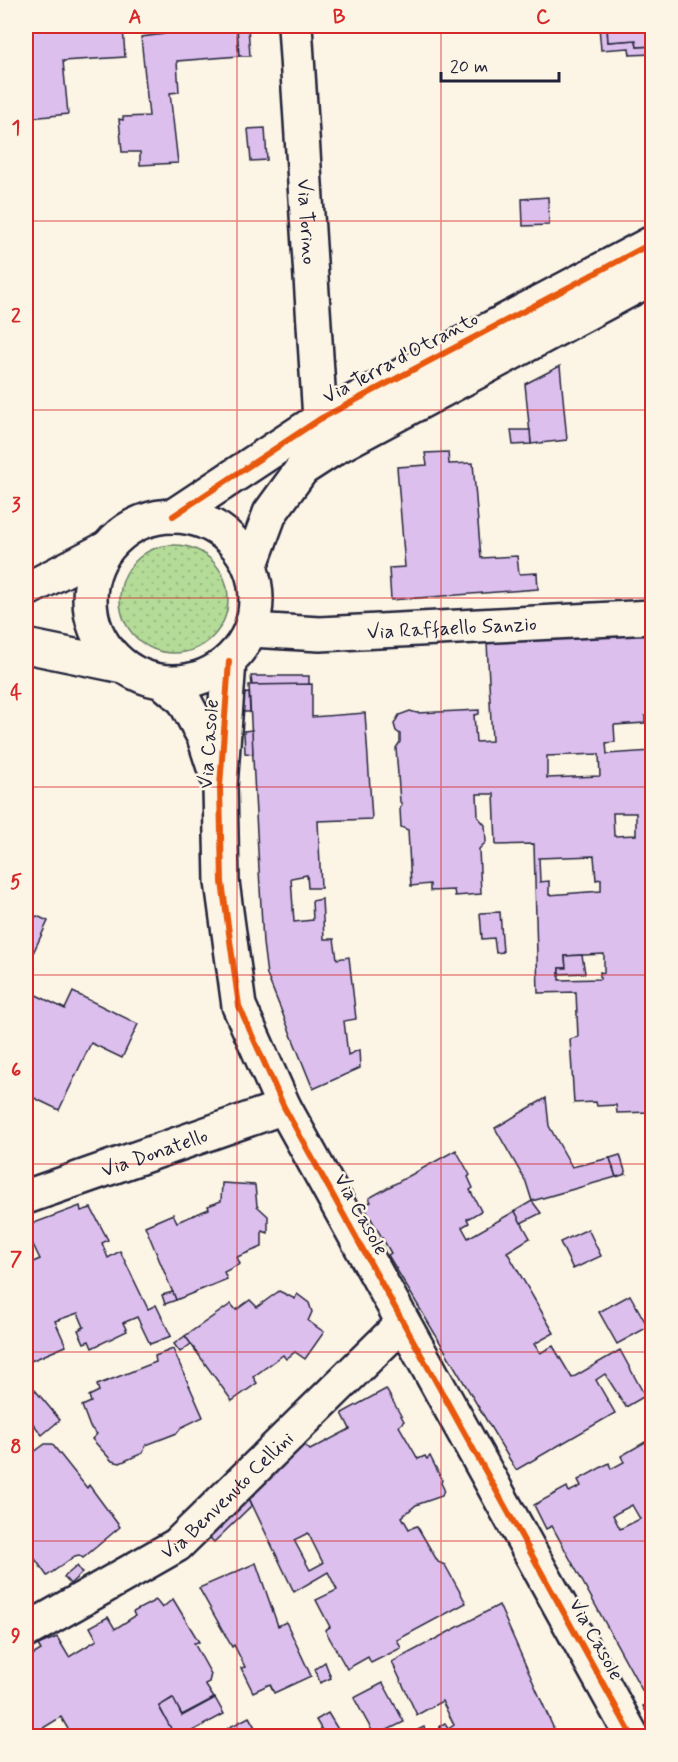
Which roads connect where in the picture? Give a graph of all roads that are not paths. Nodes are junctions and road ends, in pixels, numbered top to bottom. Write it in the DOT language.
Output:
graph roads {
  1 [pos="296,26"];
  2 [pos="652,243"];
  3 [pos="652,278"];
  4 [pos="320,419"];
  5 [pos="173,516"];
  6 [pos="107,549"];
  7 [pos="250,567"];
  8 [pos="26,590"];
  9 [pos="652,617"];
  10 [pos="251,630"];
  11 [pos="26,646"];
  12 [pos="229,662"];
  13 [pos="123,666"];
  14 [pos="163,682"];
  15 [pos="220,787"];
  16 [pos="284,1107"];
  17 [pos="26,1197"];
  18 [pos="403,1323"];
  19 [pos="26,1631"];
  20 [pos="632,1737"];
  1 -- 4 [label="street, Via Torino"];
  2 -- 4 [label="street, Via Terra d'Otranto"];
  3 -- 7 [label="street"];
  4 -- 5 [label="street, Via Terra d'Otranto"];
  5 -- 6 [label="street"];
  5 -- 7 [label="street"];
  6 -- 8 [label="street"];
  6 -- 13 [label="street"];
  7 -- 10 [label="street"];
  9 -- 10 [label="street, Via Raffaello Sanzio"];
  10 -- 12 [label="street"];
  11 -- 13 [label="street"];
  12 -- 14 [label="street"];
  12 -- 15 [label="street, Via Casole"];
  13 -- 14 [label="street"];
  14 -- 15 [label="street, Via Casole"];
  15 -- 16 [label="street, Via Casole"];
  16 -- 17 [label="street, Via Donatello"];
  16 -- 18 [label="street, Via Casole"];
  18 -- 19 [label="street, Via Benvenuto Cellini"];
  18 -- 20 [label="street, Via Casole"];
}
